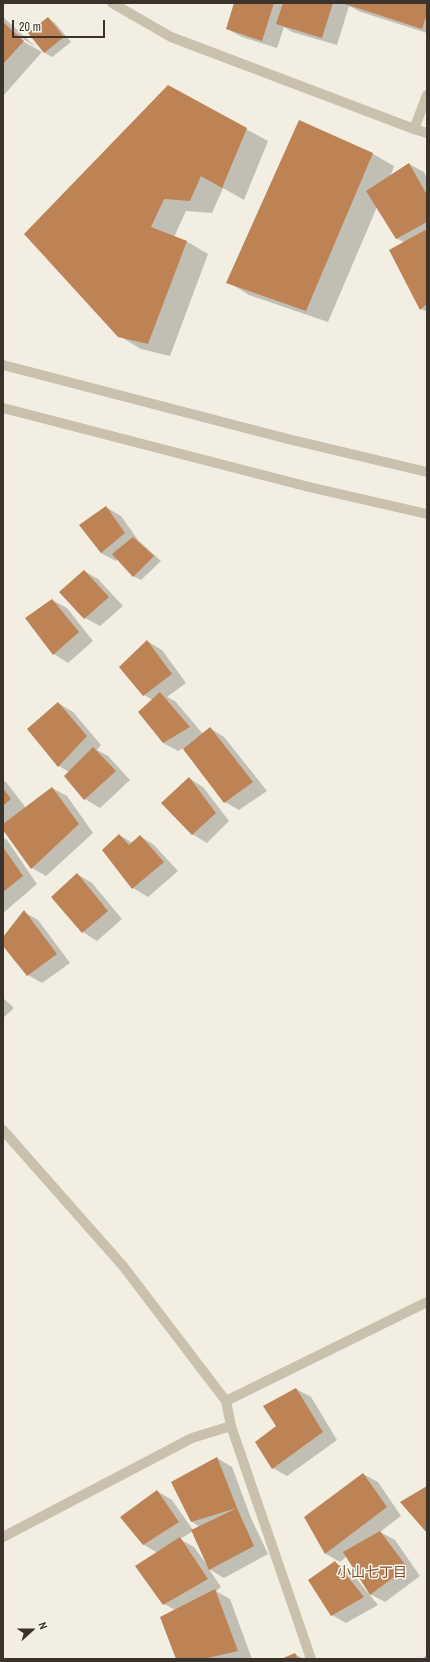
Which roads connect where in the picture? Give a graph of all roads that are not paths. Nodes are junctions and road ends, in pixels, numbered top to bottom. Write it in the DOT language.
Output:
graph roads {
  1 [pos="112,3"];
  2 [pos="427,95"];
  3 [pos="414,129"];
  4 [pos="427,133"];
  5 [pos="3,364"];
  6 [pos="3,408"];
  7 [pos="427,472"];
  8 [pos="427,514"];
  9 [pos="3,1130"];
  10 [pos="427,1302"];
  11 [pos="226,1401"];
  12 [pos="231,1426"];
  13 [pos="3,1537"];
  14 [pos="311,1659"];
  1 -- 3 [label="street"];
  2 -- 3 [label="street"];
  3 -- 4 [label="street"];
  5 -- 7 [label="street"];
  6 -- 8 [label="street"];
  9 -- 11 [label="street"];
  10 -- 11 [label="street"];
  11 -- 12 [label="street"];
  12 -- 13 [label="street"];
  12 -- 14 [label="street"];
}
